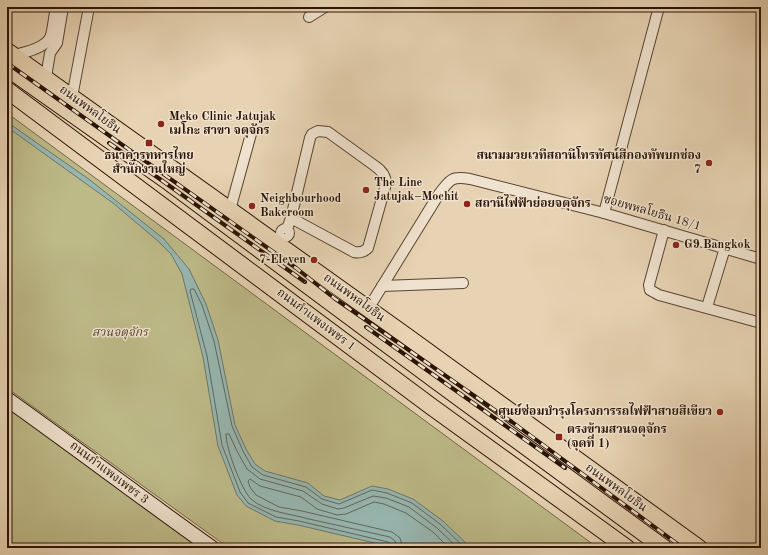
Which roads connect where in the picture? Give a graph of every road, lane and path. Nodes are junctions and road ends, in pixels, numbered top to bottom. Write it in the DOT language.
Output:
graph roads {
  1 [pos="56,7"];
  2 [pos="63,7"];
  3 [pos="89,7"];
  4 [pos="325,7"];
  5 [pos="660,7"];
  6 [pos="309,17"];
  7 [pos="42,45"];
  8 [pos="50,53"];
  9 [pos="9,58"];
  10 [pos="47,78"];
  11 [pos="7,90"];
  12 [pos="72,97"];
  13 [pos="251,134"];
  14 [pos="132,157"];
  15 [pos="169,166"];
  16 [pos="230,210"];
  17 [pos="604,213"];
  18 [pos="291,218"];
  19 [pos="664,230"];
  20 [pos="283,236"];
  21 [pos="724,248"];
  22 [pos="761,259"];
  23 [pos="463,283"];
  24 [pos="382,286"];
  25 [pos="708,307"];
  26 [pos="368,309"];
  27 [pos="761,323"];
  28 [pos="7,398"];
  29 [pos="667,525"];
  30 [pos="212,548"];
  31 [pos="627,548"];
  32 [pos="664,548"];
  33 [pos="679,548"];
  34 [pos="699,548"];
  1 -- 7 [label="street"];
  2 -- 8 [label="street"];
  3 -- 12 [label="street"];
  4 -- 6 [label="street"];
  5 -- 17 [label="street"];
  7 -- 8 [label="street"];
  7 -- 9 [label="street"];
  8 -- 10 [label="street"];
  9 -- 10 [label="main road, ถนนพหลโยธิน"];
  9 -- 14 [label="main road, ถนนพหลโยธิน"];
  10 -- 12 [label="main road, ถนนพหลโยธิน"];
  11 -- 31 [label="main road, ถนนกำแพงเพชร 1"];
  12 -- 15 [label="main road, ถนนพหลโยธิน"];
  13 -- 16 [label="street"];
  14 -- 15 [label="main road"];
  14 -- 32 [label="main road, ถนนพหลโยธิน"];
  15 -- 16 [label="main road, ถนนพหลโยธิน"];
  16 -- 20 [label="main road, ถนนพหลโยธิน"];
  17 -- 19 [label="street, ซอยพหลโยธิน 18/1"];
  17 -- 24 [label="street, ซอยพหลโยธิน 18/1"];
  18 -- 18 [label="street"];
  18 -- 20 [label="street"];
  19 -- 21 [label="street, ซอยพหลโยธิน 18/1"];
  19 -- 25 [label="street"];
  20 -- 26 [label="main road, ถนนพหลโยธิน"];
  21 -- 22 [label="street, ซอยพหลโยธิน 18/1"];
  21 -- 25 [label="street"];
  23 -- 24 [label="street"];
  24 -- 26 [label="street, ซอยพหลโยธิน 18/1"];
  25 -- 27 [label="street"];
  26 -- 29 [label="main road, ถนนพหลโยธิน"];
  28 -- 30 [label="street, ถนนกำแพงเพชร 3"];
  29 -- 33 [label="main road"];
  29 -- 34 [label="main road, ถนนพหลโยธิน"];
}
